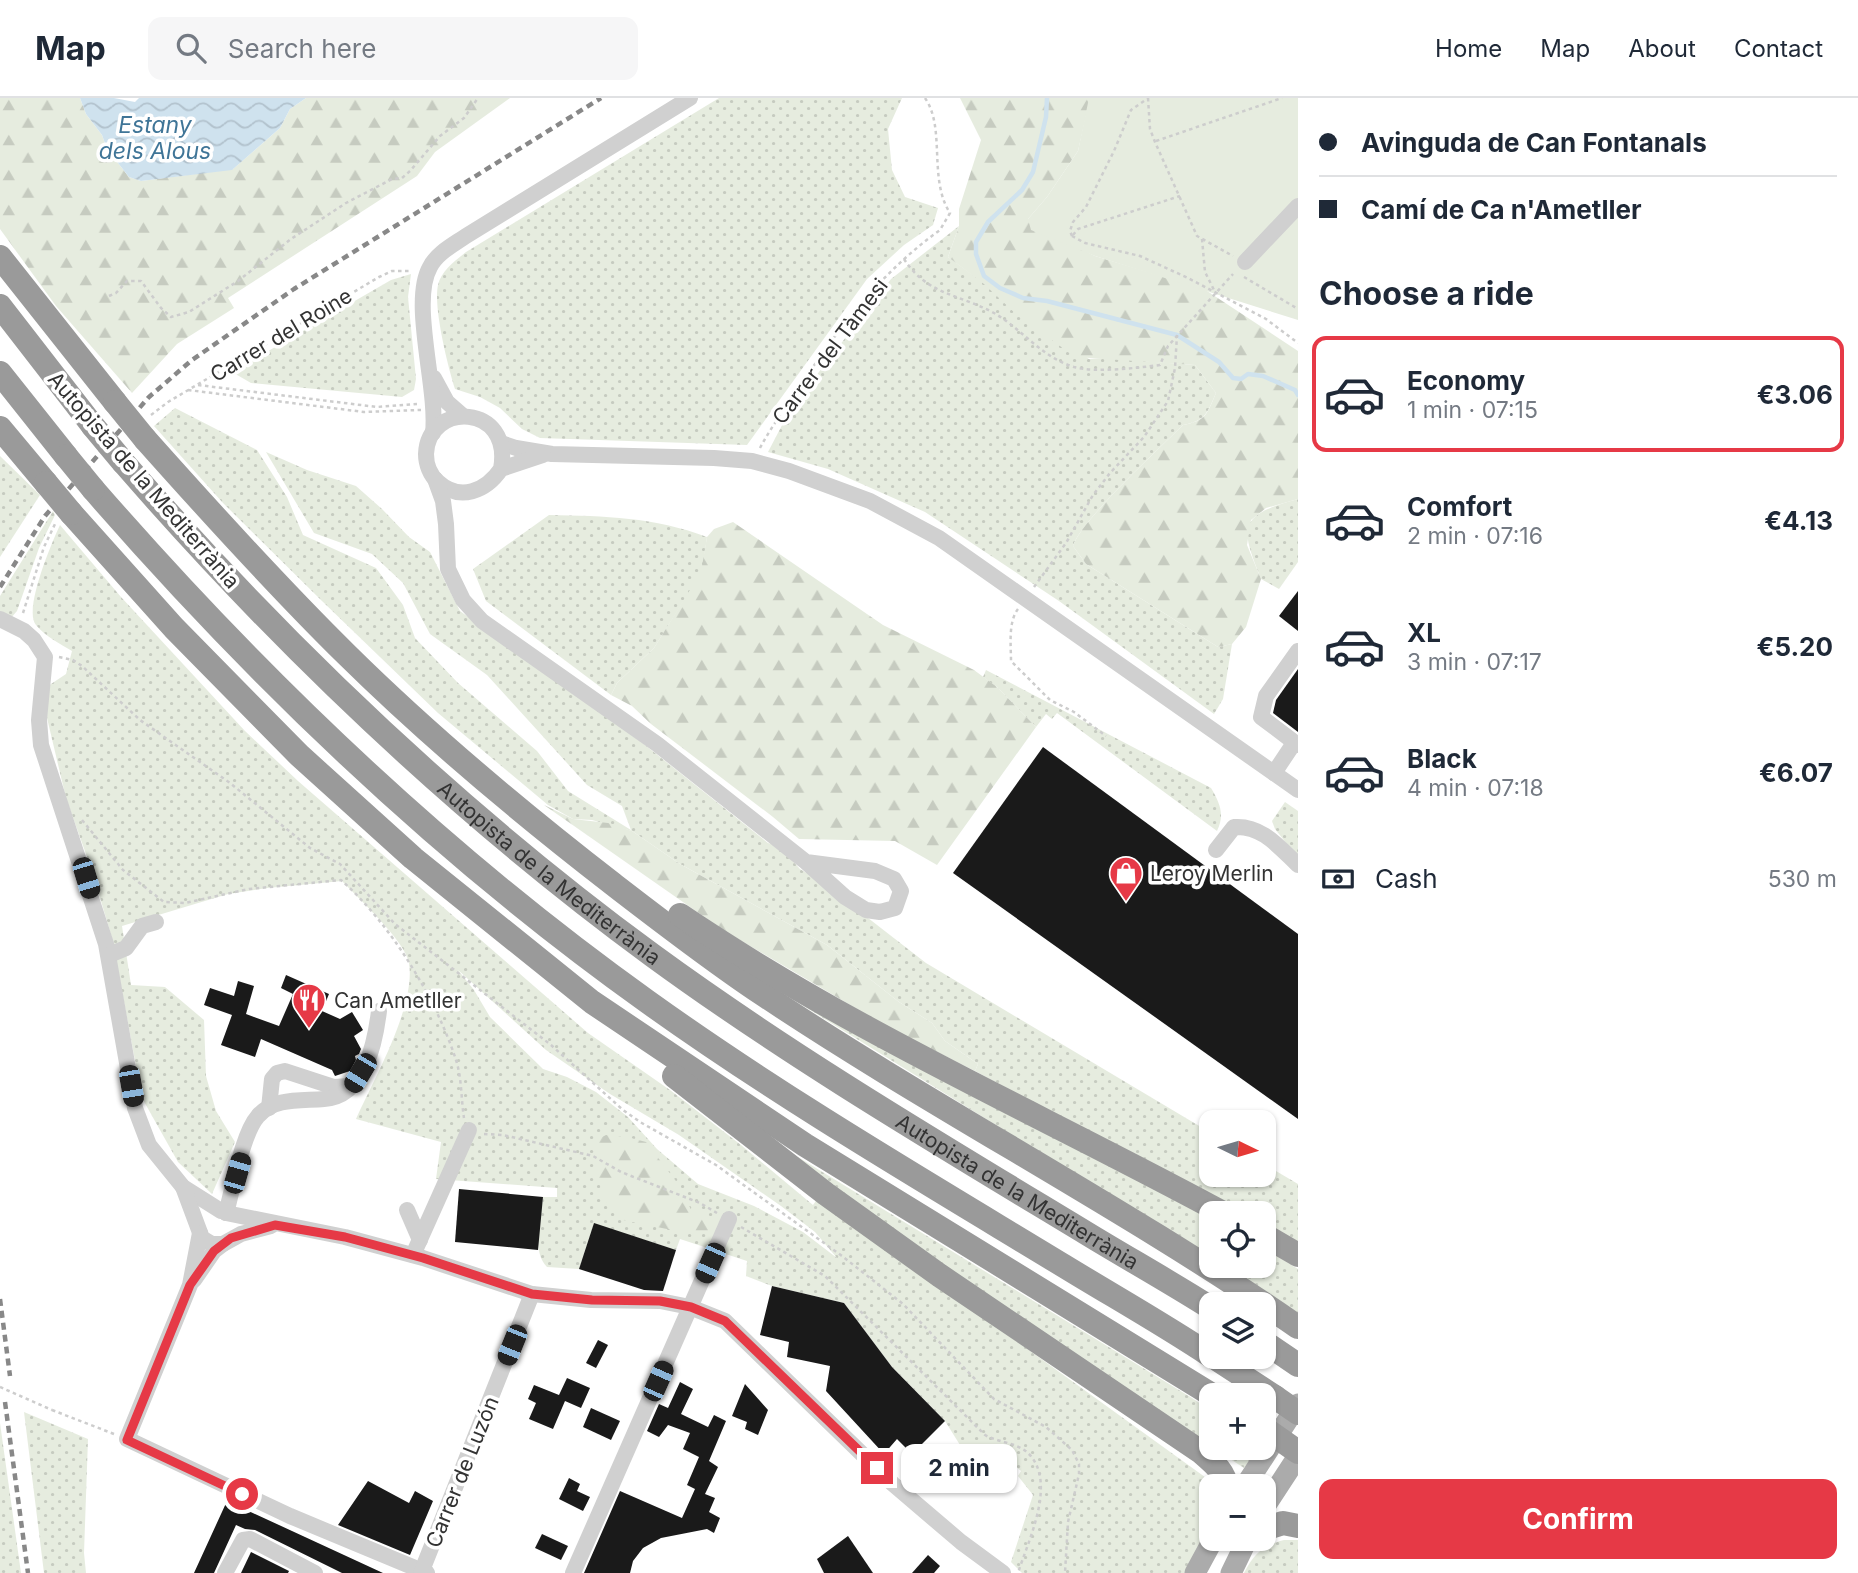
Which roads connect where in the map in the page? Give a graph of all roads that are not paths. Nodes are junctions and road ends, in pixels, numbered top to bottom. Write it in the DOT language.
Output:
graph roads {
  1 [pos="690,98"];
  2 [pos="1298,205"];
  3 [pos="0,257"];
  4 [pos="1239,268"];
  5 [pos="0,306"];
  6 [pos="0,373"];
  7 [pos="431,373"];
  8 [pos="463,416"];
  9 [pos="0,428"];
  10 [pos="433,433"];
  11 [pos="501,443"];
  12 [pos="552,454"];
  13 [pos="500,469"];
  14 [pos="435,479"];
  15 [pos="470,493"];
  16 [pos="446,524"];
  17 [pos="1,620"];
  18 [pos="1298,651"];
  19 [pos="1296,744"];
  20 [pos="1274,773"];
  21 [pos="1298,790"];
  22 [pos="500,793"];
  23 [pos="1216,850"];
  24 [pos="806,862"];
  25 [pos="1298,865"];
  26 [pos="156,922"];
  27 [pos="500,929"];
  28 [pos="109,955"];
  29 [pos="379,1011"];
  30 [pos="353,1086"];
  31 [pos="269,1108"];
  32 [pos="469,1130"];
  33 [pos="183,1187"];
  34 [pos="1200,1201"];
  35 [pos="407,1210"];
  36 [pos="224,1212"];
  37 [pos="729,1219"];
  38 [pos="275,1225"];
  39 [pos="199,1230"];
  40 [pos="420,1240"];
  41 [pos="227,1241"];
  42 [pos="1276,1242"];
  43 [pos="413,1255"];
  44 [pos="1298,1255"];
  45 [pos="190,1285"];
  46 [pos="532,1294"];
  47 [pos="1199,1301"];
  48 [pos="691,1307"];
  49 [pos="1298,1327"];
  50 [pos="1199,1348"];
  51 [pos="1276,1350"];
  52 [pos="1297,1365"];
  53 [pos="1233,1369"];
  54 [pos="1199,1387"];
  55 [pos="1286,1401"];
  56 [pos="1298,1413"];
  57 [pos="1276,1437"];
  58 [pos="1298,1454"];
  59 [pos="1222,1474"];
  60 [pos="1251,1474"];
  61 [pos="1276,1489"];
  62 [pos="1276,1525"];
  63 [pos="1298,1526"];
  64 [pos="1207,1551"];
  65 [pos="1242,1551"];
  66 [pos="424,1572"];
  67 [pos="225,1573"];
  68 [pos="315,1573"];
  69 [pos="573,1573"];
  70 [pos="1003,1573"];
  71 [pos="1195,1573"];
  72 [pos="1231,1573"];
  1 -- 7 [label="street"];
  2 -- 4 [label="street"];
  3 -- 22 [label="highway, bridge"];
  5 -- 47 [label="highway, Autopista de la Mediterrània, bridge"];
  6 -- 50 [label="highway, Autopista de la Mediterrània, bridge"];
  7 -- 8 [label="street"];
  7 -- 10 [label="street"];
  8 -- 10 [label="street"];
  8 -- 11 [label="street"];
  9 -- 27 [label="highway, bridge"];
  10 -- 14 [label="street"];
  11 -- 12 [label="street"];
  11 -- 13 [label="street"];
  12 -- 13 [label="street"];
  12 -- 20 [label="street"];
  13 -- 15 [label="street"];
  14 -- 15 [label="street"];
  14 -- 16 [label="street"];
  15 -- 16 [label="street"];
  16 -- 24 [label="street"];
  17 -- 28 [label="street"];
  18 -- 19 [label="street"];
  19 -- 20 [label="street"];
  20 -- 21 [label="street"];
  22 -- 34 [label="highway"];
  22 -- 49 [label="highway"];
  23 -- 25 [label="street"];
  24 -- 24 [label="street"];
  26 -- 28 [label="street"];
  27 -- 54 [label="highway"];
  27 -- 59 [label="highway"];
  28 -- 33 [label="street"];
  29 -- 30 [label="street"];
  30 -- 31 [label="street"];
  30 -- 31 [label="street"];
  31 -- 36 [label="street"];
  32 -- 40 [label="street"];
  33 -- 36 [label="street"];
  33 -- 39 [label="street"];
  35 -- 40 [label="street"];
  36 -- 38 [label="street"];
  36 -- 39 [label="street"];
  36 -- 41 [label="street"];
  37 -- 48 [label="street"];
  38 -- 41 [label="street"];
  38 -- 43 [label="street"];
  39 -- 41 [label="street"];
  39 -- 45 [label="street"];
  40 -- 43 [label="street"];
  41 -- 45 [label="street"];
  42 -- 44 [label="highway"];
  43 -- 46 [label="street"];
  45 -- 66 [label="street"];
  46 -- 48 [label="street"];
  46 -- 66 [label="street, Carrer de Luzón"];
  48 -- 69 [label="street"];
  48 -- 70 [label="street"];
  51 -- 52 [label="highway"];
  53 -- 55 [label="highway, Autopista de la Mediterrània"];
  55 -- 56 [label="highway, Autopista de la Mediterrània, bridge"];
  55 -- 60 [label="main road"];
  57 -- 58 [label="highway, bridge"];
  58 -- 61 [label="main road"];
  62 -- 63 [label="highway"];
  64 -- 71 [label="main road"];
  65 -- 72 [label="main road"];
  67 -- 68 [label="street"];
}
